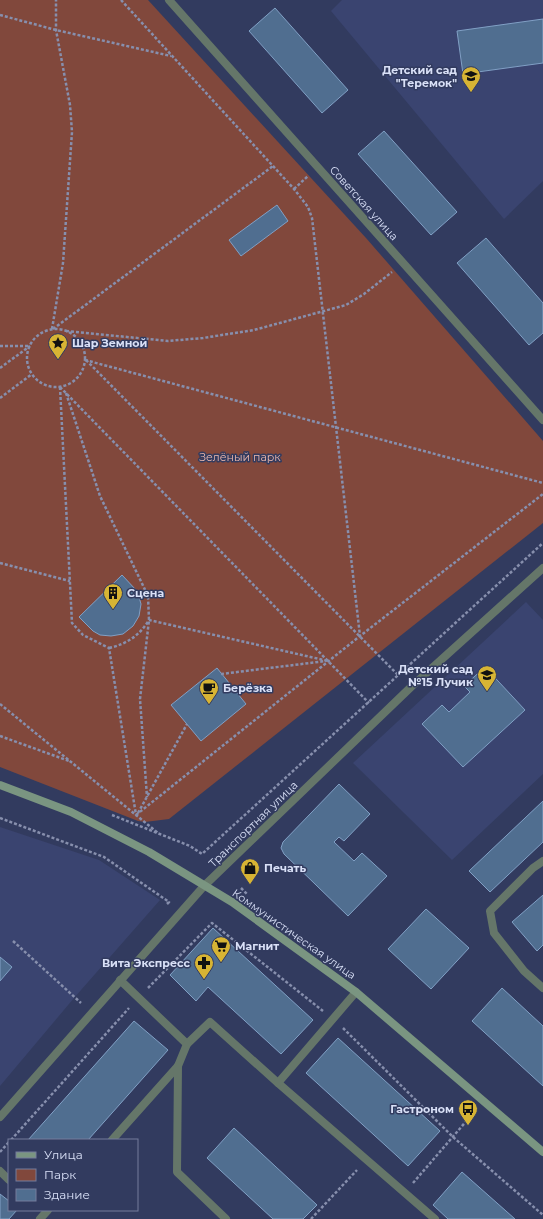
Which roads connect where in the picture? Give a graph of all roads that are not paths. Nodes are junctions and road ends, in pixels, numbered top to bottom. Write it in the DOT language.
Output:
graph roads {
  1 [pos="169,0"];
  2 [pos="543,420"];
  3 [pos="543,568"];
  4 [pos="0,785"];
  5 [pos="543,861"];
  6 [pos="204,886"];
  7 [pos="120,980"];
  8 [pos="543,988"];
  9 [pos="356,992"];
  10 [pos="187,1044"];
  11 [pos="178,1066"];
  12 [pos="278,1083"];
  13 [pos="0,1117"];
  14 [pos="113,1139"];
  15 [pos="543,1152"];
  16 [pos="0,1172"];
  17 [pos="8,1179"];
  18 [pos="226,1219"];
  19 [pos="435,1219"];
  1 -- 2 [label="street, Советская улица"];
  3 -- 6 [label="street, Транспортная улица"];
  4 -- 6 [label="main road, Коммунистическая улица"];
  5 -- 8 [label="street"];
  6 -- 7 [label="street, Транспортная улица"];
  6 -- 9 [label="main road, Коммунистическая улица"];
  7 -- 10 [label="street"];
  7 -- 13 [label="street, Транспортная улица"];
  9 -- 12 [label="street"];
  9 -- 15 [label="main road, Коммунистическая улица"];
  10 -- 11 [label="street"];
  10 -- 12 [label="street"];
  11 -- 14 [label="street"];
  11 -- 18 [label="street"];
  12 -- 19 [label="street"];
  16 -- 17 [label="street"];
}
